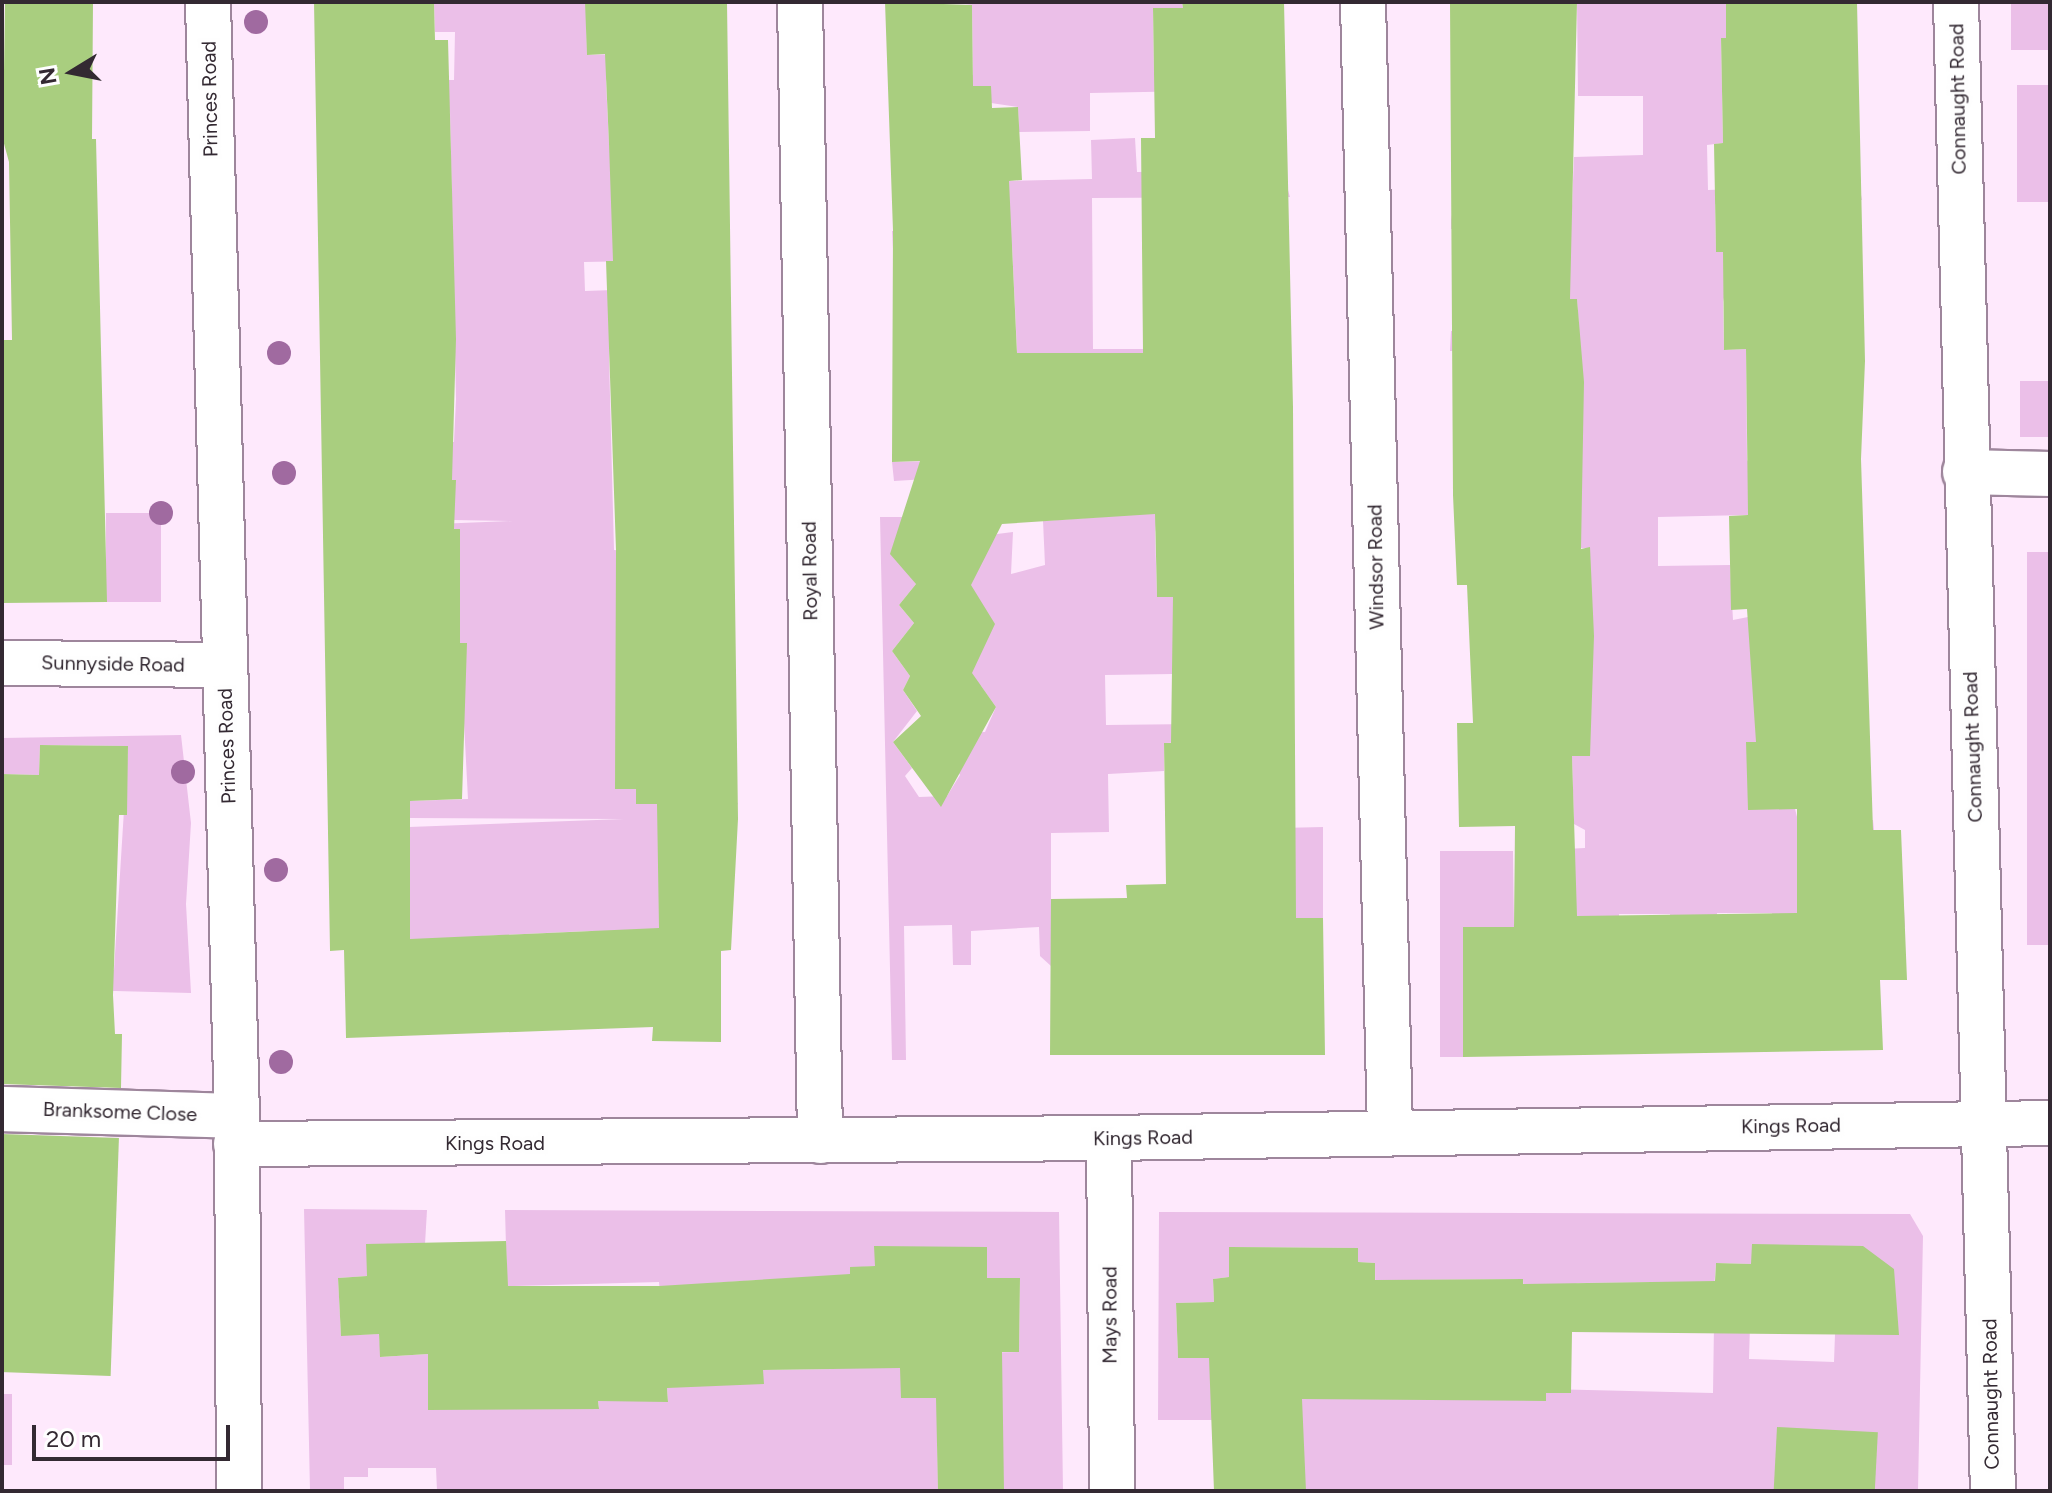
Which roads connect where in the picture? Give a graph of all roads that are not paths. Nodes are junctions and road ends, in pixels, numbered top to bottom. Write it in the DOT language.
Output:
graph roads {
  1 [pos="208,2"];
  2 [pos="800,2"];
  3 [pos="1363,2"];
  4 [pos="1956,2"];
  5 [pos="1965,472"];
  6 [pos="2050,474"];
  7 [pos="2,663"];
  8 [pos="225,665"];
  9 [pos="2,1109"];
  10 [pos="1985,1123"];
  11 [pos="2050,1123"];
  12 [pos="237,1130"];
  13 [pos="1390,1132"];
  14 [pos="1109,1138"];
  15 [pos="820,1141"];
  16 [pos="239,1491"];
  17 [pos="1112,1491"];
  18 [pos="1993,1491"];
  1 -- 8 [label="street, Princes Road"];
  2 -- 15 [label="street, Royal Road"];
  3 -- 13 [label="street, Windsor Road"];
  4 -- 5 [label="street, Connaught Road"];
  5 -- 6 [label="street"];
  5 -- 10 [label="street, Connaught Road"];
  7 -- 8 [label="street, Sunnyside Road"];
  8 -- 12 [label="street, Princes Road"];
  9 -- 12 [label="street, Branksome Close"];
  10 -- 11 [label="street, Kings Road"];
  10 -- 13 [label="street, Kings Road"];
  10 -- 18 [label="street, Connaught Road"];
  12 -- 15 [label="street, Kings Road"];
  12 -- 16 [label="street, Princes Road"];
  13 -- 14 [label="street, Kings Road"];
  14 -- 15 [label="street, Kings Road"];
  14 -- 17 [label="street, Mays Road"];
}
